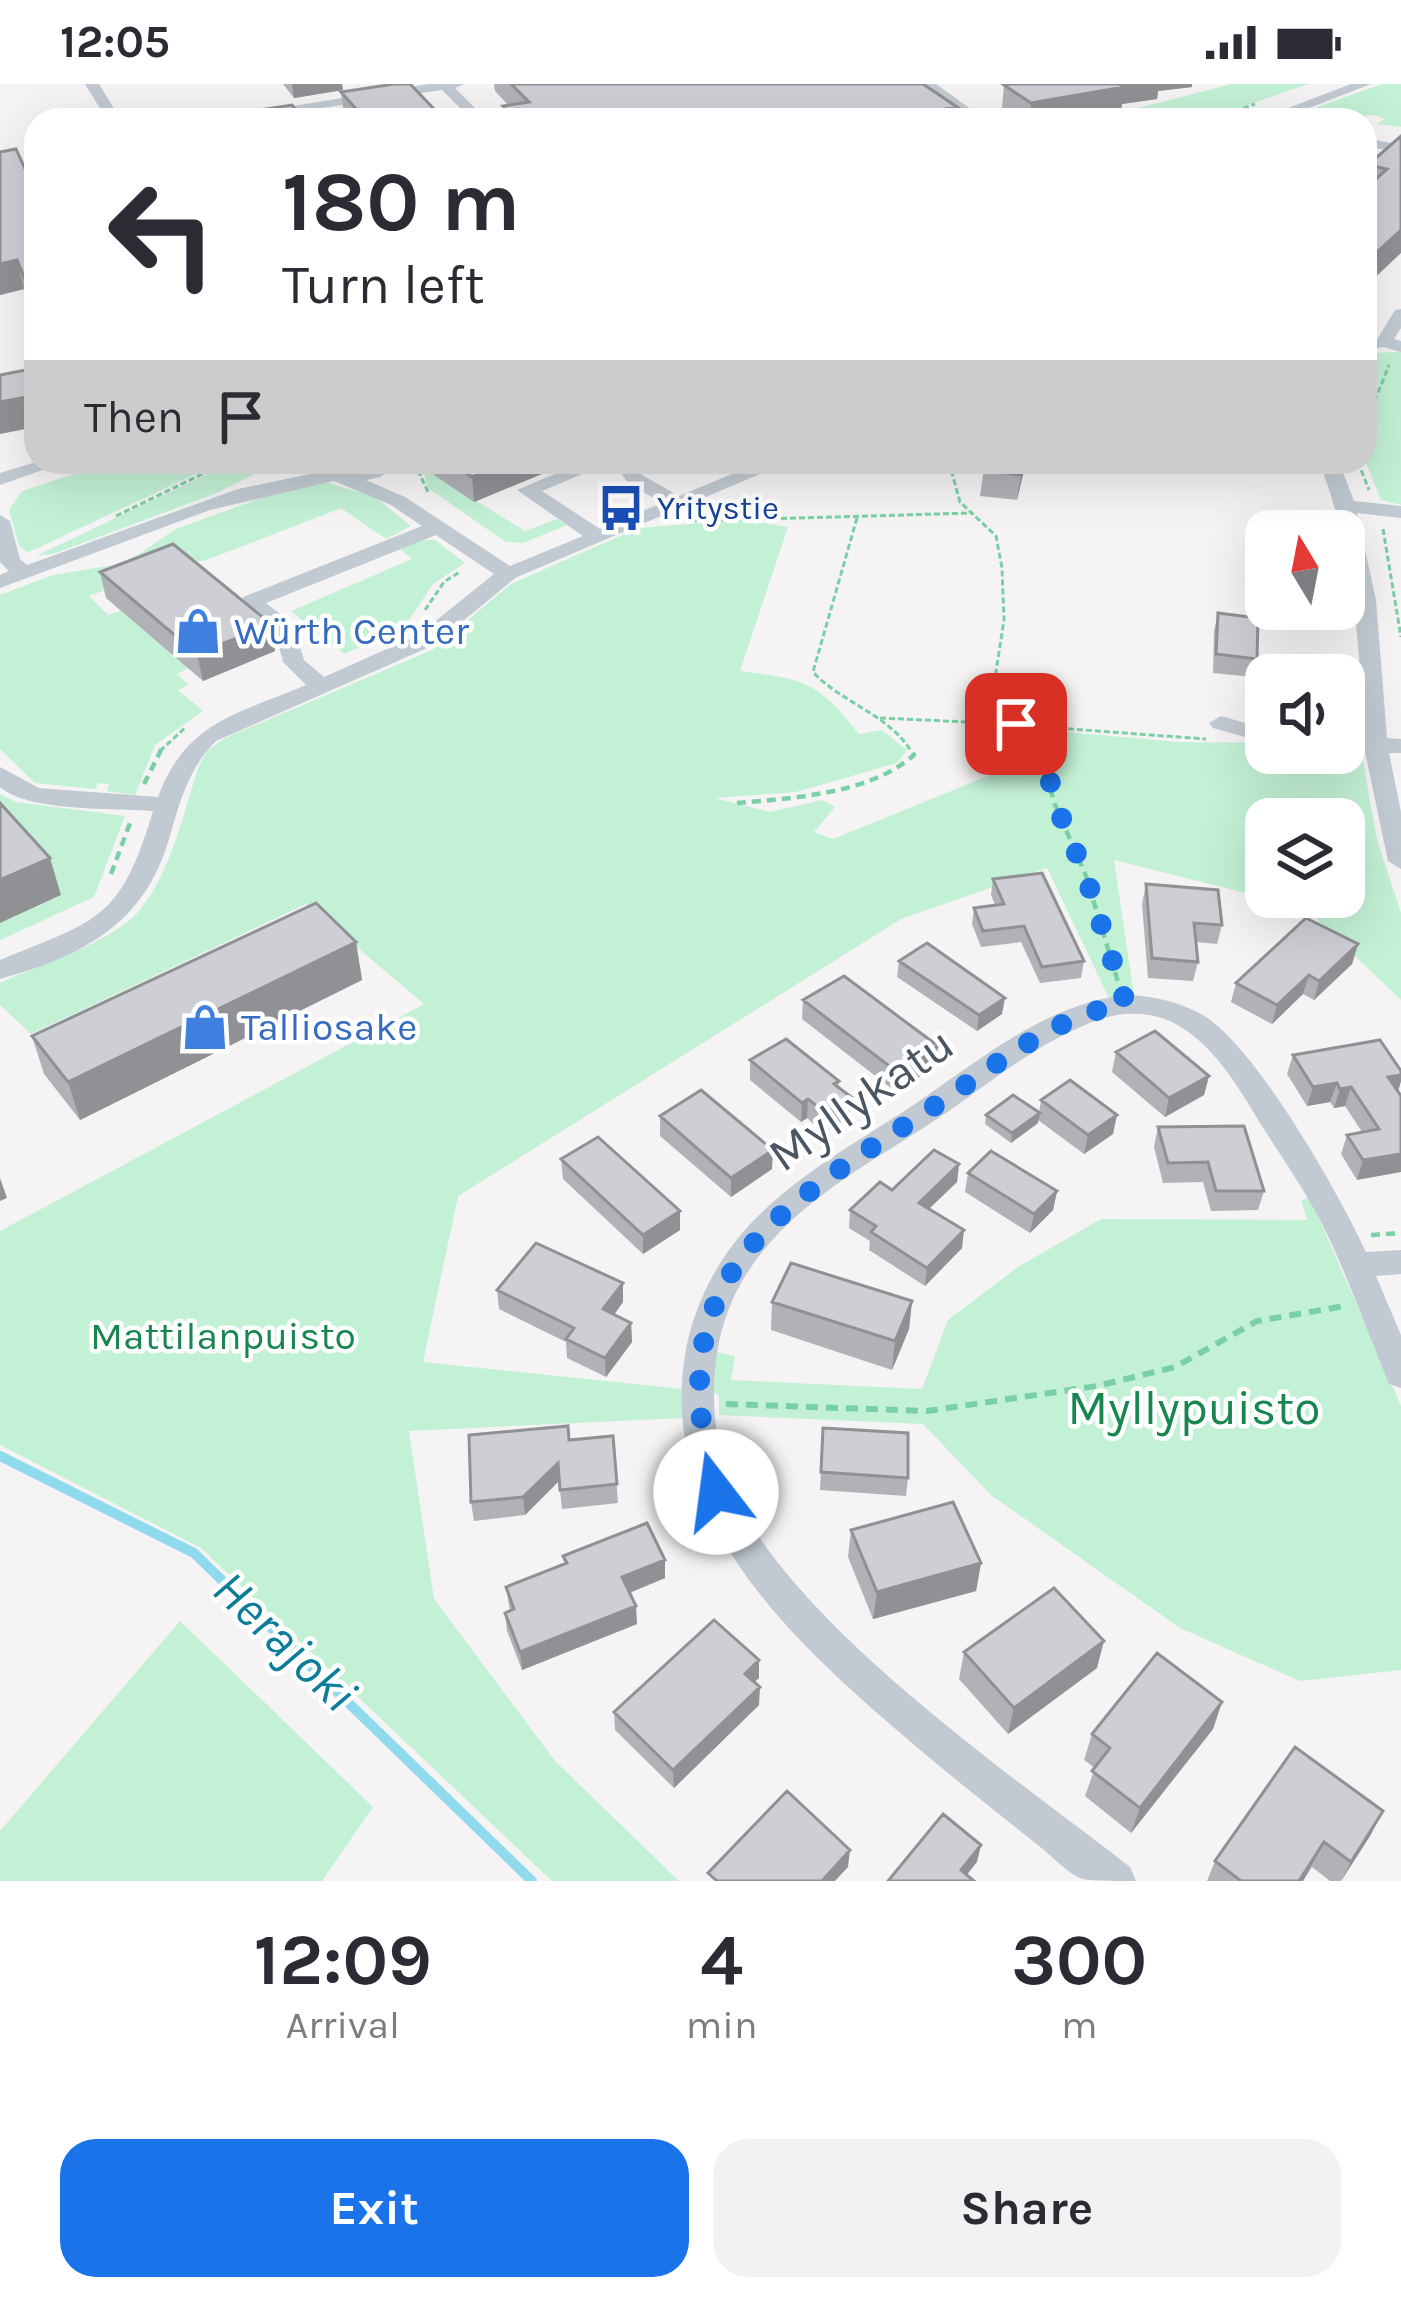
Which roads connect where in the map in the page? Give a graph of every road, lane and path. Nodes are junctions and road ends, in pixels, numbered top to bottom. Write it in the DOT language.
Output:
graph roads {
  1 [pos="927,84"];
  2 [pos="1323,84"];
  3 [pos="1364,84"];
  4 [pos="451,85"];
  5 [pos="1343,92"];
  6 [pos="294,108"];
  7 [pos="962,108"];
  8 [pos="1298,108"];
  9 [pos="1401,314"];
  10 [pos="1383,345"];
  11 [pos="1401,365"];
  12 [pos="1377,391"];
  13 [pos="202,474"];
  14 [pos="268,474"];
  15 [pos="331,474"];
  16 [pos="346,474"];
  17 [pos="391,474"];
  18 [pos="420,474"];
  19 [pos="569,474"];
  20 [pos="631,474"];
  21 [pos="748,474"];
  22 [pos="951,474"];
  23 [pos="1334,474"];
  24 [pos="1363,474"];
  25 [pos="336,476"];
  26 [pos="398,501"];
  27 [pos="676,503"];
  28 [pos="444,505"];
  29 [pos="1347,506"];
  30 [pos="202,509"];
  31 [pos="1378,509"];
  32 [pos="1401,512"];
  33 [pos="973,513"];
  34 [pos="857,518"];
  35 [pos="110,519"];
  36 [pos="0,520"];
  37 [pos="696,521"];
  38 [pos="435,528"];
  39 [pos="597,536"];
  40 [pos="24,573"];
  41 [pos="508,574"];
  42 [pos="0,582"];
  43 [pos="1401,637"];
  44 [pos="321,686"];
  45 [pos="878,718"];
  46 [pos="988,723"];
  47 [pos="1016,724"];
  48 [pos="1216,731"];
  49 [pos="1245,734"];
  50 [pos="1389,746"];
  51 [pos="0,774"];
  52 [pos="737,803"];
  53 [pos="168,805"];
  54 [pos="1401,861"];
  55 [pos="0,970"];
  56 [pos="1126,1004"];
  57 [pos="1401,1262"];
  58 [pos="1355,1265"];
  59 [pos="1371,1302"];
  60 [pos="1401,1374"];
  61 [pos="697,1401"];
  62 [pos="1116,1881"];
  1 -- 7 [label="street"];
  2 -- 5 [label="street"];
  3 -- 5 [label="street"];
  4 -- 6 [label="street"];
  5 -- 8 [label="street"];
  9 -- 10 [label="street"];
  11 -- 12 [label="path"];
  13 -- 35 [label="path"];
  14 -- 30 [label="street"];
  15 -- 25 [label="street"];
  16 -- 25 [label="street"];
  17 -- 26 [label="street"];
  18 -- 28 [label="path"];
  19 -- 39 [label="street"];
  20 -- 27 [label="street"];
  21 -- 27 [label="street"];
  22 -- 33 [label="path"];
  23 -- 29 [label="street"];
  24 -- 31 [label="path"];
  25 -- 26 [label="street"];
  25 -- 30 [label="street"];
  26 -- 38 [label="street"];
  27 -- 39 [label="street"];
  29 -- 31 [label="street"];
  29 -- 50 [label="street"];
  30 -- 40 [label="street"];
  31 -- 32 [label="street"];
  31 -- 43 [label="path"];
  33 -- 34 [label="path"];
  33 -- 46 [label="path"];
  34 -- 37 [label="path"];
  34 -- 45 [label="path"];
  36 -- 40 [label="street"];
  38 -- 41 [label="street"];
  38 -- 44 [label="street"];
  39 -- 41 [label="street"];
  40 -- 42 [label="street"];
  41 -- 44 [label="street"];
  44 -- 53 [label="street"];
  45 -- 46 [label="path"];
  45 -- 52 [label="path"];
  46 -- 47 [label="path"];
  47 -- 48 [label="path"];
  47 -- 56 [label="path"];
  48 -- 49 [label="street"];
  50 -- 54 [label="street"];
  51 -- 53 [label="street"];
  53 -- 55 [label="street"];
  56 -- 58 [label="street"];
  56 -- 61 [label="street, Myllykatu"];
  57 -- 58 [label="street"];
  58 -- 59 [label="street"];
  59 -- 60 [label="street"];
  59 -- 61 [label="path"];
  61 -- 62 [label="street, Myllykatu"];
}
